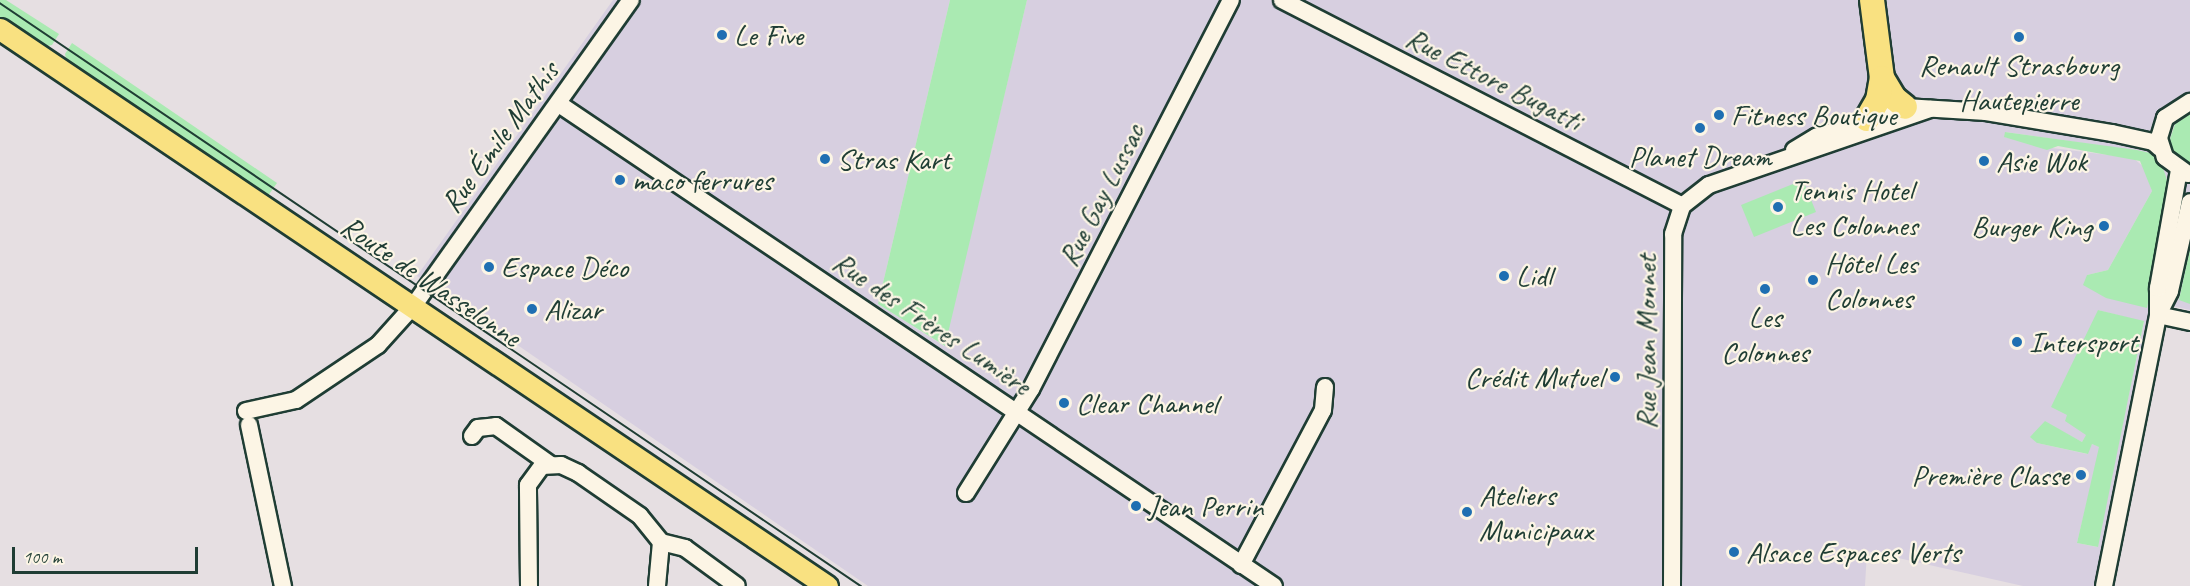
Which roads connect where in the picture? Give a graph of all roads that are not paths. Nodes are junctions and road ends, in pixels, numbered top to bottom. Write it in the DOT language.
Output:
graph roads {
  1 [pos="631,0"];
  2 [pos="1231,0"];
  3 [pos="1282,0"];
  4 [pos="1872,0"];
  5 [pos="0,29"];
  6 [pos="1882,78"];
  7 [pos="2190,102"];
  8 [pos="559,104"];
  9 [pos="1905,107"];
  10 [pos="1930,109"];
  11 [pos="1867,119"];
  12 [pos="2163,122"];
  13 [pos="2112,133"];
  14 [pos="2160,148"];
  15 [pos="1776,161"];
  16 [pos="2184,172"];
  17 [pos="2190,202"];
  18 [pos="1682,206"];
  19 [pos="414,306"];
  20 [pos="2158,315"];
  21 [pos="2190,322"];
  22 [pos="1325,387"];
  23 [pos="1017,413"];
  24 [pos="472,436"];
  25 [pos="551,465"];
  26 [pos="966,493"];
  27 [pos="661,542"];
  28 [pos="1241,565"];
  29 [pos="284,586"];
  30 [pos="529,586"];
  31 [pos="657,586"];
  32 [pos="737,586"];
  33 [pos="826,586"];
  34 [pos="1274,586"];
  35 [pos="1672,586"];
  36 [pos="2104,586"];
  1 -- 8 [label="street, Rue Émile Mathis"];
  2 -- 23 [label="street, Rue Gay Lussac"];
  3 -- 18 [label="street, Rue Ettore Bugatti"];
  4 -- 6 [label="highway"];
  5 -- 19 [label="main road, Route de Wasselonne"];
  6 -- 9 [label="highway"];
  6 -- 11 [label="highway"];
  7 -- 12 [label="street"];
  8 -- 19 [label="street, Rue Émile Mathis"];
  8 -- 23 [label="street, Rue des Frères Lumière"];
  9 -- 10 [label="street"];
  9 -- 11 [label="street"];
  10 -- 13 [label="street"];
  10 -- 15 [label="street"];
  11 -- 15 [label="street"];
  12 -- 13 [label="street"];
  12 -- 14 [label="street"];
  13 -- 14 [label="street"];
  14 -- 16 [label="street"];
  15 -- 18 [label="street"];
  16 -- 20 [label="street"];
  17 -- 20 [label="street"];
  18 -- 35 [label="street, Rue Jean Monnet"];
  19 -- 29 [label="street, Rue Émile Mathis"];
  19 -- 33 [label="main road, Route de Wasselonne"];
  20 -- 21 [label="street"];
  20 -- 36 [label="street"];
  22 -- 28 [label="street"];
  23 -- 26 [label="street, Rue Gay Lussac"];
  23 -- 28 [label="street, Rue des Frères Lumière"];
  24 -- 25 [label="street"];
  25 -- 27 [label="street"];
  25 -- 30 [label="street"];
  27 -- 31 [label="street"];
  27 -- 32 [label="street"];
  28 -- 34 [label="street, Rue des Frères Lumière"];
}
